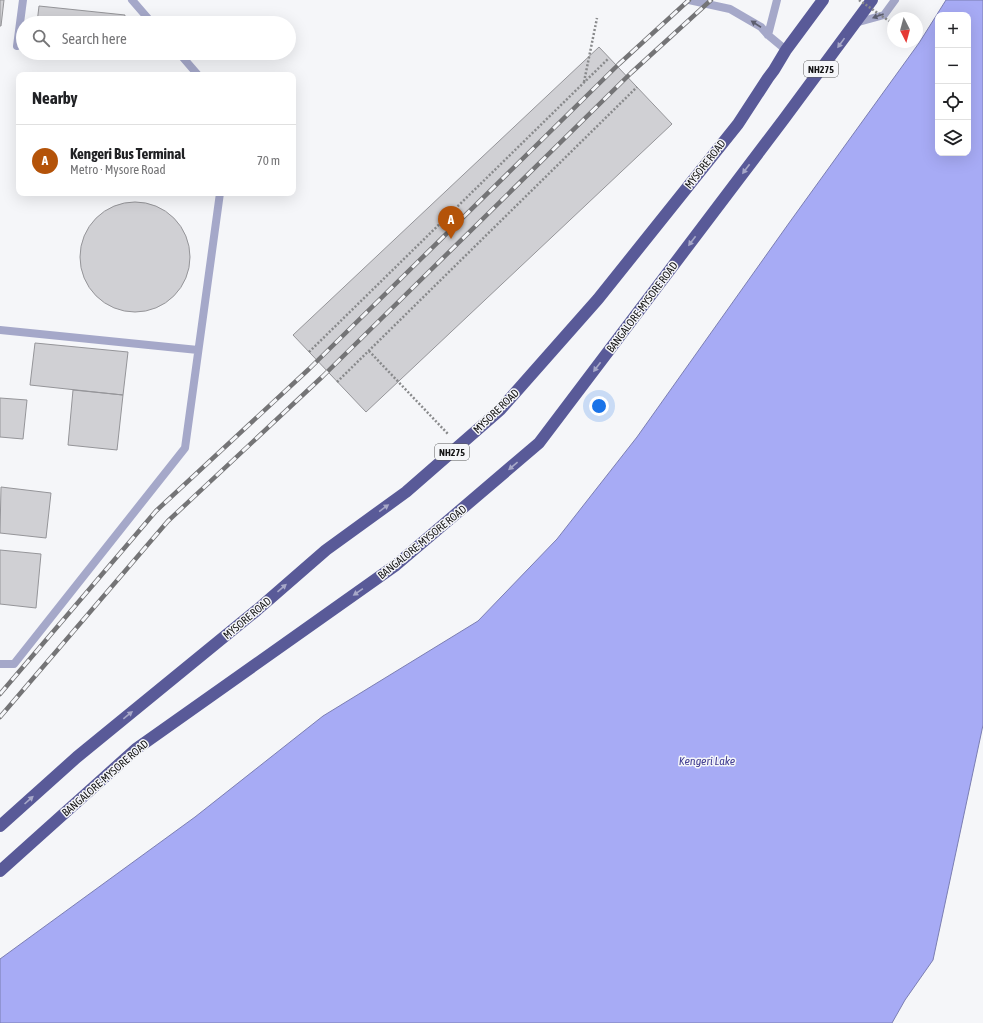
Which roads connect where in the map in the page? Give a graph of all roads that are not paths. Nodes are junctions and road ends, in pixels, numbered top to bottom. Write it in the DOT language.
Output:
graph roads {
  1 [pos="23,0"];
  2 [pos="132,0"];
  3 [pos="689,0"];
  4 [pos="777,0"];
  5 [pos="823,0"];
  6 [pos="872,0"];
  7 [pos="895,0"];
  8 [pos="21,16"];
  9 [pos="146,16"];
  10 [pos="856,22"];
  11 [pos="768,36"];
  12 [pos="786,50"];
  13 [pos="185,60"];
  14 [pos="195,72"];
  15 [pos="220,196"];
  16 [pos="0,330"];
  17 [pos="198,350"];
  18 [pos="0,664"];
  19 [pos="0,826"];
  20 [pos="0,871"];
  1 -- 8 [label="lane"];
  2 -- 9 [label="lane"];
  11 -- 3 [label="lane, one-way"];
  4 -- 11 [label="lane"];
  5 -- 12 [label="highway, MYSORE ROAD / NH275"];
  6 -- 10 [label="highway, NH275"];
  7 -- 10 [label="lane, one-way"];
  10 -- 20 [label="highway, BANGALORE-MYSORE ROAD / NH275, one-way"];
  11 -- 12 [label="lane"];
  19 -- 12 [label="highway, MYSORE ROAD / NH275, one-way"];
  13 -- 14 [label="lane"];
  15 -- 17 [label="lane"];
  16 -- 17 [label="lane"];
  17 -- 18 [label="lane"];
}
